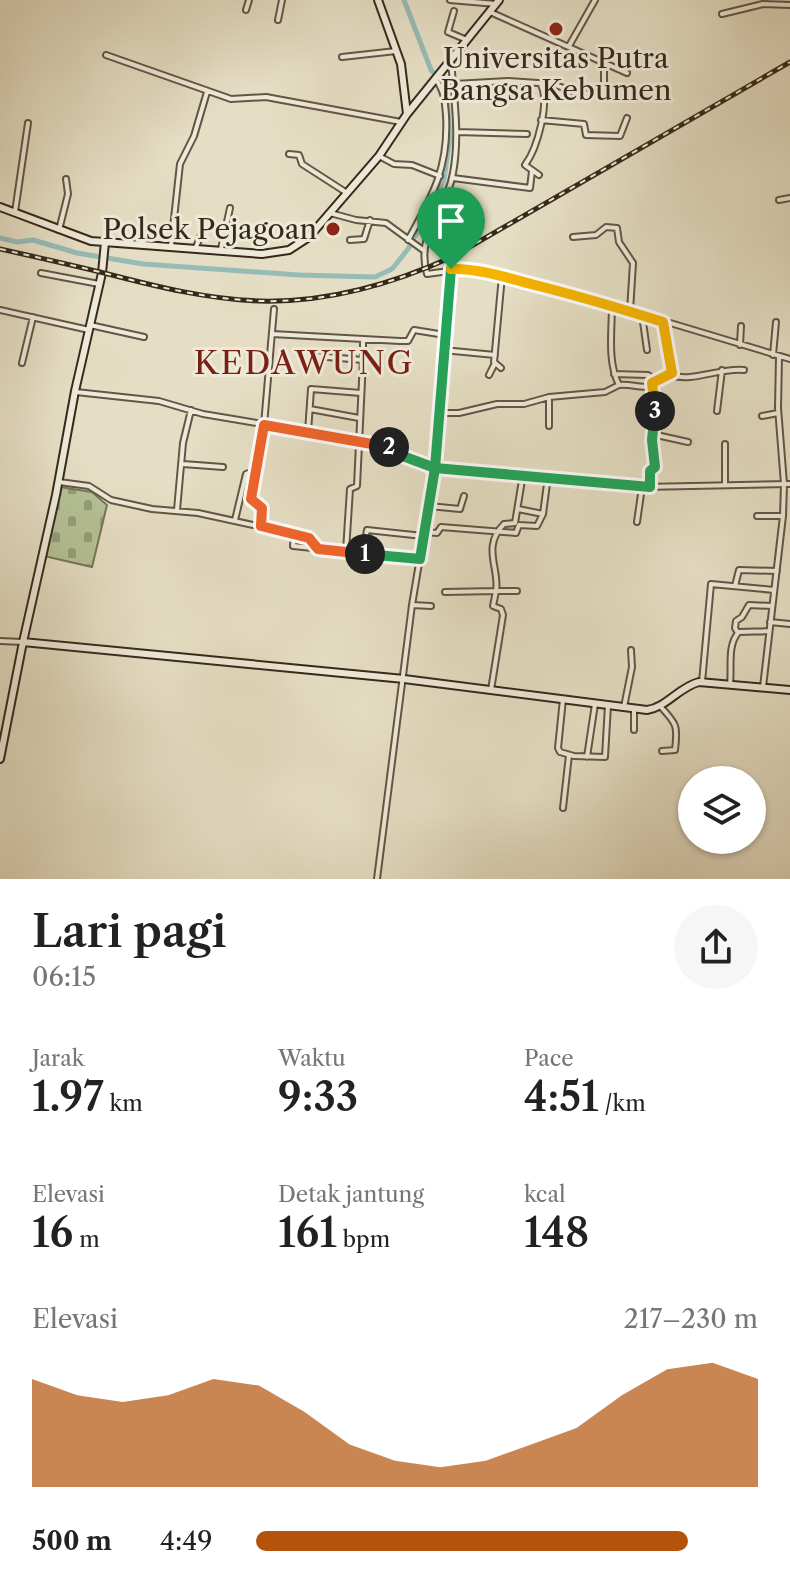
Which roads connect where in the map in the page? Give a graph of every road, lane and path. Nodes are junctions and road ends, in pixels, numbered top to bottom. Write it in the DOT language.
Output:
graph roads {
  1 [pos="249,0"];
  2 [pos="282,0"];
  3 [pos="378,0"];
  4 [pos="450,0"];
  5 [pos="595,0"];
  6 [pos="497,2"];
  7 [pos="790,5"];
  8 [pos="246,10"];
  9 [pos="454,11"];
  10 [pos="489,12"];
  11 [pos="722,14"];
  12 [pos="278,20"];
  13 [pos="467,40"];
  14 [pos="569,46"];
  15 [pos="398,51"];
  16 [pos="106,55"];
  17 [pos="342,57"];
  18 [pos="451,61"];
  19 [pos="604,62"];
  20 [pos="627,73"];
  21 [pos="437,77"];
  22 [pos="540,83"];
  23 [pos="453,84"];
  24 [pos="207,92"];
  25 [pos="406,99"];
  26 [pos="415,105"];
  27 [pos="407,114"];
  28 [pos="627,118"];
  29 [pos="541,120"];
  30 [pos="401,122"];
  31 [pos="28,123"];
  32 [pos="457,132"];
  33 [pos="527,134"];
  34 [pos="289,154"];
  35 [pos="379,156"];
  36 [pos="532,171"];
  37 [pos="539,175"];
  38 [pos="440,176"];
  39 [pos="453,178"];
  40 [pos="66,179"];
  41 [pos="347,193"];
  42 [pos="790,198"];
  43 [pos="779,200"];
  44 [pos="0,207"];
  45 [pos="230,208"];
  46 [pos="15,212"];
  47 [pos="330,213"];
  48 [pos="370,220"];
  49 [pos="59,230"];
  50 [pos="201,235"];
  51 [pos="573,237"];
  52 [pos="350,240"];
  53 [pos="409,240"];
  54 [pos="105,242"];
  55 [pos="171,246"];
  56 [pos="196,247"];
  57 [pos="221,249"];
  58 [pos="423,250"];
  59 [pos="451,269"];
  60 [pos="41,273"];
  61 [pos="502,276"];
  62 [pos="99,284"];
  63 [pos="612,305"];
  64 [pos="274,309"];
  65 [pos="0,310"];
  66 [pos="630,311"];
  67 [pos="642,315"];
  68 [pos="33,317"];
  69 [pos="663,322"];
  70 [pos="776,322"];
  71 [pos="741,326"];
  72 [pos="89,327"];
  73 [pos="272,334"];
  74 [pos="445,335"];
  75 [pos="144,337"];
  76 [pos="363,340"];
  77 [pos="740,345"];
  78 [pos="443,350"];
  79 [pos="647,350"];
  80 [pos="495,355"];
  81 [pos="315,356"];
  82 [pos="776,356"];
  83 [pos="790,359"];
  84 [pos="363,360"];
  85 [pos="22,363"];
  86 [pos="495,363"];
  87 [pos="501,368"];
  88 [pos="722,370"];
  89 [pos="744,370"];
  90 [pos="614,374"];
  91 [pos="489,375"];
  92 [pos="671,375"];
  93 [pos="655,380"];
  94 [pos="619,385"];
  95 [pos="652,386"];
  96 [pos="75,391"];
  97 [pos="361,393"];
  98 [pos="549,397"];
  99 [pos="310,409"];
  100 [pos="191,410"];
  101 [pos="717,411"];
  102 [pos="439,413"];
  103 [pos="778,413"];
  104 [pos="762,416"];
  105 [pos="360,418"];
  106 [pos="264,425"];
  107 [pos="549,426"];
  108 [pos="308,432"];
  109 [pos="652,434"];
  110 [pos="359,440"];
  111 [pos="688,442"];
  112 [pos="725,444"];
  113 [pos="183,464"];
  114 [pos="223,467"];
  115 [pos="435,468"];
  116 [pos="256,471"];
  117 [pos="523,474"];
  118 [pos="548,476"];
  119 [pos="59,482"];
  120 [pos="787,484"];
  121 [pos="725,485"];
  122 [pos="642,487"];
  123 [pos="650,487"];
  124 [pos="464,496"];
  125 [pos="429,506"];
  126 [pos="518,509"];
  127 [pos="176,511"];
  128 [pos="543,514"];
  129 [pos="757,516"];
  130 [pos="783,516"];
  131 [pos="235,520"];
  132 [pos="637,522"];
  133 [pos="261,526"];
  134 [pos="497,532"];
  135 [pos="294,534"];
  136 [pos="424,534"];
  137 [pos="318,549"];
  138 [pos="346,551"];
  139 [pos="363,553"];
  140 [pos="420,559"];
  141 [pos="777,571"];
  142 [pos="735,586"];
  143 [pos="774,590"];
  144 [pos="496,591"];
  145 [pos="517,591"];
  146 [pos="445,592"];
  147 [pos="412,605"];
  148 [pos="431,606"];
  149 [pos="772,606"];
  150 [pos="770,622"];
  151 [pos="790,624"];
  152 [pos="769,631"];
  153 [pos="738,632"];
  154 [pos="0,641"];
  155 [pos="23,642"];
  156 [pos="631,650"];
  157 [pos="404,679"];
  158 [pos="702,682"];
  159 [pos="730,684"];
  160 [pos="763,687"];
  161 [pos="491,690"];
  162 [pos="790,690"];
  163 [pos="563,699"];
  164 [pos="595,704"];
  165 [pos="608,705"];
  166 [pos="660,706"];
  167 [pos="624,707"];
  168 [pos="634,708"];
  169 [pos="634,730"];
  170 [pos="1,748"];
  171 [pos="662,751"];
  172 [pos="569,755"];
  173 [pos="587,757"];
  174 [pos="0,759"];
  175 [pos="563,808"];
  176 [pos="377,879"];
  1 -- 8 [label="street"];
  2 -- 12 [label="street"];
  3 -- 15 [label="street"];
  4 -- 6 [label="street"];
  5 -- 14 [label="street"];
  6 -- 10 [label="street"];
  7 -- 11 [label="street"];
  9 -- 13 [label="street"];
  10 -- 13 [label="street"];
  10 -- 14 [label="street"];
  13 -- 18 [label="street"];
  14 -- 19 [label="street"];
  15 -- 17 [label="street"];
  15 -- 25 [label="street"];
  16 -- 24 [label="street"];
  18 -- 21 [label="street"];
  18 -- 23 [label="street"];
  19 -- 20 [label="street"];
  19 -- 22 [label="street"];
  21 -- 26 [label="street"];
  21 -- 38 [label="street"];
  22 -- 23 [label="street"];
  22 -- 29 [label="street"];
  23 -- 32 [label="street"];
  24 -- 30 [label="street"];
  24 -- 55 [label="street"];
  25 -- 26 [label="street"];
  25 -- 27 [label="street"];
  26 -- 27 [label="street"];
  27 -- 30 [label="street"];
  28 -- 29 [label="street"];
  29 -- 36 [label="street"];
  30 -- 35 [label="street"];
  31 -- 46 [label="street"];
  32 -- 33 [label="street"];
  32 -- 39 [label="street"];
  34 -- 41 [label="street"];
  35 -- 38 [label="street"];
  35 -- 41 [label="street"];
  36 -- 37 [label="street"];
  36 -- 39 [label="street"];
  38 -- 53 [label="street"];
  39 -- 58 [label="street"];
  40 -- 49 [label="street"];
  41 -- 47 [label="street"];
  42 -- 43 [label="street"];
  44 -- 46 [label="street"];
  45 -- 57 [label="street"];
  46 -- 49 [label="street"];
  47 -- 48 [label="street"];
  47 -- 57 [label="street"];
  48 -- 52 [label="street"];
  48 -- 53 [label="street"];
  49 -- 54 [label="street"];
  50 -- 56 [label="street"];
  51 -- 66 [label="street"];
  53 -- 58 [label="street"];
  54 -- 55 [label="street"];
  54 -- 62 [label="street"];
  55 -- 56 [label="street"];
  56 -- 57 [label="street"];
  58 -- 59 [label="street"];
  59 -- 61 [label="street"];
  59 -- 74 [label="street"];
  60 -- 62 [label="street"];
  61 -- 63 [label="street"];
  61 -- 80 [label="street"];
  62 -- 72 [label="street"];
  63 -- 66 [label="street"];
  63 -- 90 [label="street"];
  64 -- 73 [label="street"];
  65 -- 68 [label="street"];
  66 -- 67 [label="street"];
  67 -- 69 [label="street"];
  67 -- 79 [label="street"];
  68 -- 72 [label="street"];
  68 -- 85 [label="street"];
  69 -- 77 [label="street"];
  69 -- 92 [label="street"];
  70 -- 82 [label="street"];
  71 -- 77 [label="street"];
  72 -- 75 [label="street"];
  72 -- 96 [label="street"];
  73 -- 76 [label="street"];
  73 -- 106 [label="street"];
  74 -- 76 [label="street"];
  74 -- 78 [label="street"];
  76 -- 84 [label="street"];
  77 -- 82 [label="street"];
  78 -- 80 [label="street"];
  78 -- 102 [label="street"];
  80 -- 86 [label="street"];
  81 -- 84 [label="street"];
  82 -- 83 [label="street"];
  82 -- 103 [label="street"];
  84 -- 97 [label="street"];
  86 -- 87 [label="street"];
  86 -- 91 [label="street"];
  88 -- 89 [label="street"];
  88 -- 92 [label="street"];
  88 -- 101 [label="street"];
  90 -- 93 [label="street"];
  90 -- 94 [label="street"];
  92 -- 93 [label="street"];
  93 -- 95 [label="street"];
  94 -- 95 [label="street"];
  94 -- 98 [label="street"];
  95 -- 109 [label="street"];
  96 -- 100 [label="street"];
  96 -- 119 [label="street"];
  97 -- 99 [label="street"];
  97 -- 105 [label="street"];
  98 -- 102 [label="street"];
  98 -- 107 [label="street"];
  99 -- 105 [label="street"];
  99 -- 108 [label="street"];
  100 -- 106 [label="street"];
  100 -- 113 [label="street"];
  102 -- 115 [label="street"];
  103 -- 104 [label="street"];
  103 -- 120 [label="street"];
  105 -- 110 [label="street"];
  106 -- 108 [label="street"];
  106 -- 116 [label="street"];
  108 -- 110 [label="street"];
  109 -- 111 [label="street"];
  109 -- 123 [label="street"];
  110 -- 115 [label="street"];
  110 -- 138 [label="street"];
  112 -- 121 [label="street"];
  113 -- 114 [label="street"];
  113 -- 127 [label="street"];
  115 -- 117 [label="street"];
  115 -- 125 [label="street"];
  116 -- 131 [label="street"];
  116 -- 133 [label="street"];
  117 -- 118 [label="street"];
  117 -- 126 [label="street"];
  118 -- 122 [label="street"];
  118 -- 128 [label="street"];
  119 -- 127 [label="street"];
  119 -- 155 [label="street"];
  120 -- 121 [label="street"];
  120 -- 130 [label="street"];
  121 -- 123 [label="street"];
  122 -- 123 [label="street"];
  122 -- 132 [label="street"];
  124 -- 125 [label="street"];
  125 -- 136 [label="street"];
  126 -- 128 [label="street"];
  126 -- 134 [label="street"];
  127 -- 131 [label="street"];
  128 -- 134 [label="street"];
  129 -- 130 [label="street"];
  130 -- 141 [label="street"];
  131 -- 133 [label="street"];
  133 -- 135 [label="street"];
  134 -- 136 [label="street"];
  134 -- 144 [label="street"];
  135 -- 137 [label="street"];
  135 -- 137 [label="street"];
  136 -- 139 [label="street"];
  136 -- 140 [label="street"];
  137 -- 138 [label="street"];
  138 -- 139 [label="street"];
  139 -- 140 [label="street"];
  140 -- 147 [label="street"];
  141 -- 142 [label="street"];
  141 -- 143 [label="street"];
  142 -- 143 [label="street"];
  142 -- 158 [label="street"];
  143 -- 149 [label="street"];
  144 -- 145 [label="street"];
  144 -- 146 [label="street"];
  144 -- 161 [label="street"];
  147 -- 148 [label="street"];
  147 -- 157 [label="street"];
  149 -- 150 [label="street"];
  149 -- 153 [label="street"];
  150 -- 151 [label="street"];
  150 -- 152 [label="street"];
  152 -- 153 [label="street"];
  152 -- 160 [label="street"];
  153 -- 159 [label="street"];
  154 -- 155 [label="street"];
  155 -- 157 [label="street"];
  155 -- 170 [label="street"];
  156 -- 167 [label="street"];
  157 -- 161 [label="street"];
  157 -- 176 [label="street"];
  158 -- 159 [label="street"];
  158 -- 166 [label="street"];
  159 -- 160 [label="street"];
  160 -- 162 [label="street"];
  161 -- 163 [label="street"];
  163 -- 164 [label="street"];
  163 -- 172 [label="street"];
  164 -- 165 [label="street"];
  164 -- 173 [label="street"];
  165 -- 167 [label="street"];
  165 -- 173 [label="street"];
  166 -- 168 [label="street"];
  166 -- 171 [label="street"];
  167 -- 168 [label="street"];
  168 -- 169 [label="street"];
  170 -- 174 [label="street"];
  172 -- 173 [label="street"];
  172 -- 175 [label="street"];
}
